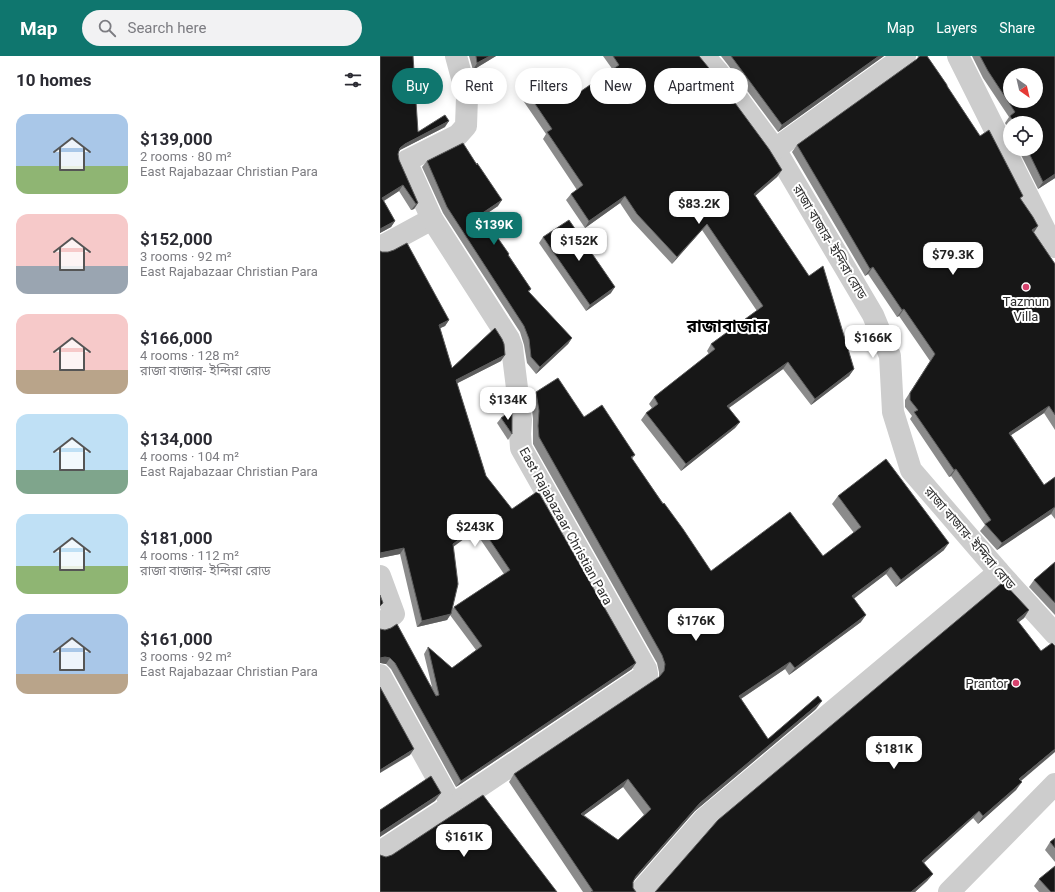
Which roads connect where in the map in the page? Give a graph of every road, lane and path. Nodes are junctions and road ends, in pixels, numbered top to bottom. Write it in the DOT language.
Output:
graph roads {
  1 [pos="456,56"];
  2 [pos="704,56"];
  3 [pos="905,56"];
  4 [pos="958,56"];
  5 [pos="775,149"];
  6 [pos="432,219"];
  7 [pos="380,246"];
  8 [pos="1055,247"];
  9 [pos="999,572"];
  10 [pos="380,576"];
  11 [pos="380,624"];
  12 [pos="1055,634"];
  13 [pos="380,675"];
  14 [pos="1055,784"];
  15 [pos="452,805"];
  16 [pos="380,852"];
  17 [pos="640,892"];
  18 [pos="949,892"];
  1 -- 6 [label="street, East Rajabazaar Christian Para"];
  2 -- 5 [label="street, রাজা বাজার- ইন্দিরা রোড"];
  3 -- 5 [label="street"];
  4 -- 8 [label="street"];
  5 -- 9 [label="street, রাজা বাজার- ইন্দিরা রোড"];
  6 -- 7 [label="street"];
  6 -- 15 [label="street, East Rajabazaar Christian Para"];
  9 -- 12 [label="street, রাজা বাজার- ইন্দিরা রোড"];
  9 -- 17 [label="street"];
  10 -- 11 [label="street"];
  13 -- 15 [label="street"];
  14 -- 18 [label="street"];
  15 -- 16 [label="street, East Rajabazaar Christian Para"];
}
